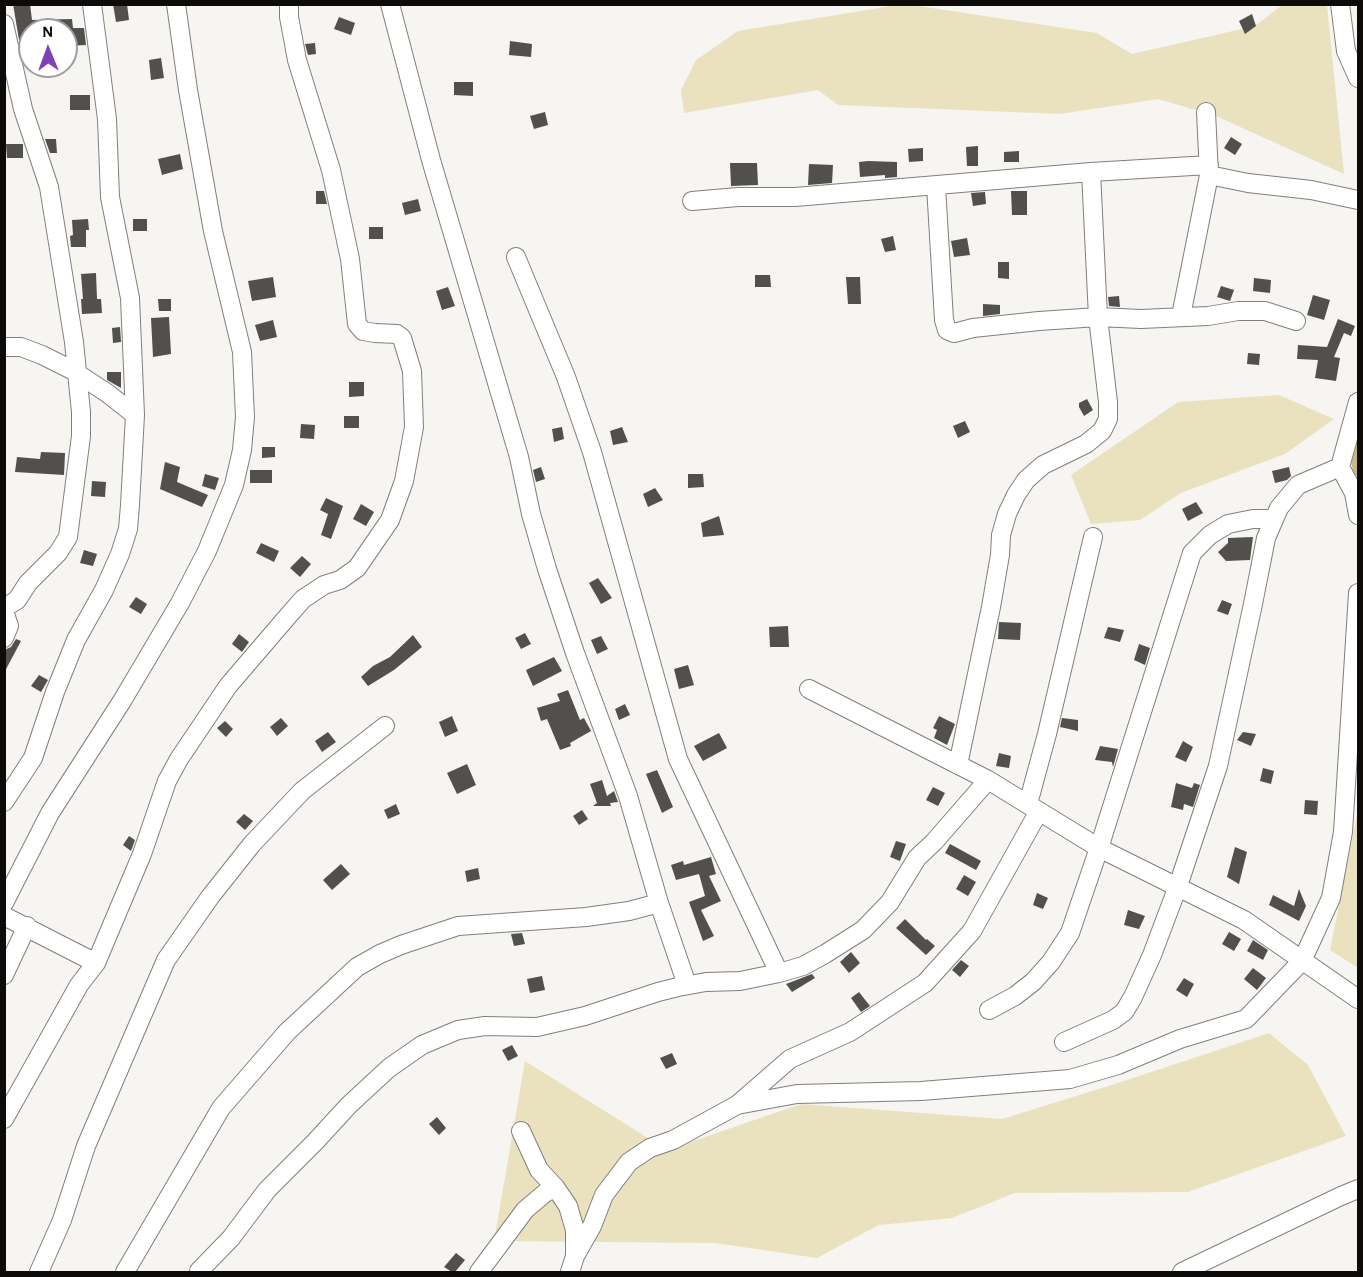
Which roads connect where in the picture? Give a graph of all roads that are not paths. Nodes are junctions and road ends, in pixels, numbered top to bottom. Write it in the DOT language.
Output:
graph roads {
  1 [pos="92,4"];
  2 [pos="176,4"];
  3 [pos="289,4"];
  4 [pos="390,4"];
  5 [pos="1340,4"];
  6 [pos="4,24"];
  7 [pos="1359,78"];
  8 [pos="1206,112"];
  9 [pos="1209,170"];
  10 [pos="1091,172"];
  11 [pos="936,186"];
  12 [pos="1359,200"];
  13 [pos="692,201"];
  14 [pos="516,257"];
  15 [pos="1181,316"];
  16 [pos="1098,317"];
  17 [pos="1296,321"];
  18 [pos="4,333"];
  19 [pos="13,347"];
  20 [pos="78,374"];
  21 [pos="1359,402"];
  22 [pos="135,415"];
  23 [pos="1340,467"];
  24 [pos="1359,515"];
  25 [pos="1274,519"];
  26 [pos="1093,537"];
  27 [pos="1359,593"];
  28 [pos="4,610"];
  29 [pos="4,638"];
  30 [pos="809,689"];
  31 [pos="385,726"];
  32 [pos="958,765"];
  33 [pos="988,780"];
  34 [pos="4,802"];
  35 [pos="1033,807"];
  36 [pos="1100,848"];
  37 [pos="1178,886"];
  38 [pos="4,903"];
  39 [pos="659,903"];
  40 [pos="4,916"];
  41 [pos="27,926"];
  42 [pos="1302,961"];
  43 [pos="96,963"];
  44 [pos="779,973"];
  45 [pos="4,975"];
  46 [pos="687,985"];
  47 [pos="1359,999"];
  48 [pos="989,1010"];
  49 [pos="1064,1042"];
  50 [pos="737,1105"];
  51 [pos="4,1119"];
  52 [pos="521,1131"];
  53 [pos="555,1187"];
  54 [pos="1359,1189"];
  55 [pos="572,1264"];
  56 [pos="199,1271"];
  57 [pos="39,1272"];
  58 [pos="125,1272"];
  59 [pos="479,1272"];
  60 [pos="1182,1272"];
  1 -- 22 [label="street"];
  2 -- 38 [label="street"];
  3 -- 43 [label="street"];
  4 -- 39 [label="street"];
  5 -- 7 [label="street"];
  6 -- 20 [label="street"];
  8 -- 9 [label="street"];
  9 -- 10 [label="street"];
  9 -- 12 [label="street"];
  9 -- 15 [label="street"];
  10 -- 11 [label="street"];
  10 -- 16 [label="street"];
  11 -- 13 [label="street"];
  11 -- 16 [label="street"];
  14 -- 44 [label="street"];
  15 -- 16 [label="street"];
  15 -- 17 [label="street"];
  16 -- 32 [label="street"];
  18 -- 19 [label="street"];
  19 -- 20 [label="street"];
  20 -- 22 [label="street"];
  20 -- 28 [label="street"];
  21 -- 23 [label="street"];
  22 -- 34 [label="street"];
  23 -- 24 [label="street"];
  23 -- 25 [label="street"];
  25 -- 36 [label="street"];
  25 -- 37 [label="street"];
  26 -- 35 [label="street"];
  27 -- 42 [label="street"];
  28 -- 29 [label="street"];
  30 -- 32 [label="street"];
  31 -- 57 [label="street"];
  32 -- 33 [label="street"];
  33 -- 35 [label="street"];
  33 -- 44 [label="street"];
  35 -- 36 [label="street"];
  35 -- 50 [label="street"];
  36 -- 37 [label="street"];
  36 -- 48 [label="street"];
  37 -- 42 [label="street"];
  37 -- 49 [label="street"];
  39 -- 46 [label="street"];
  39 -- 58 [label="street"];
  40 -- 41 [label="street"];
  41 -- 43 [label="street"];
  41 -- 45 [label="street"];
  42 -- 47 [label="street"];
  42 -- 50 [label="street"];
  43 -- 51 [label="street"];
  44 -- 46 [label="street"];
  46 -- 56 [label="street"];
  50 -- 55 [label="street"];
  52 -- 53 [label="street"];
  53 -- 55 [label="street"];
  53 -- 59 [label="street"];
  54 -- 60 [label="street"];
}
